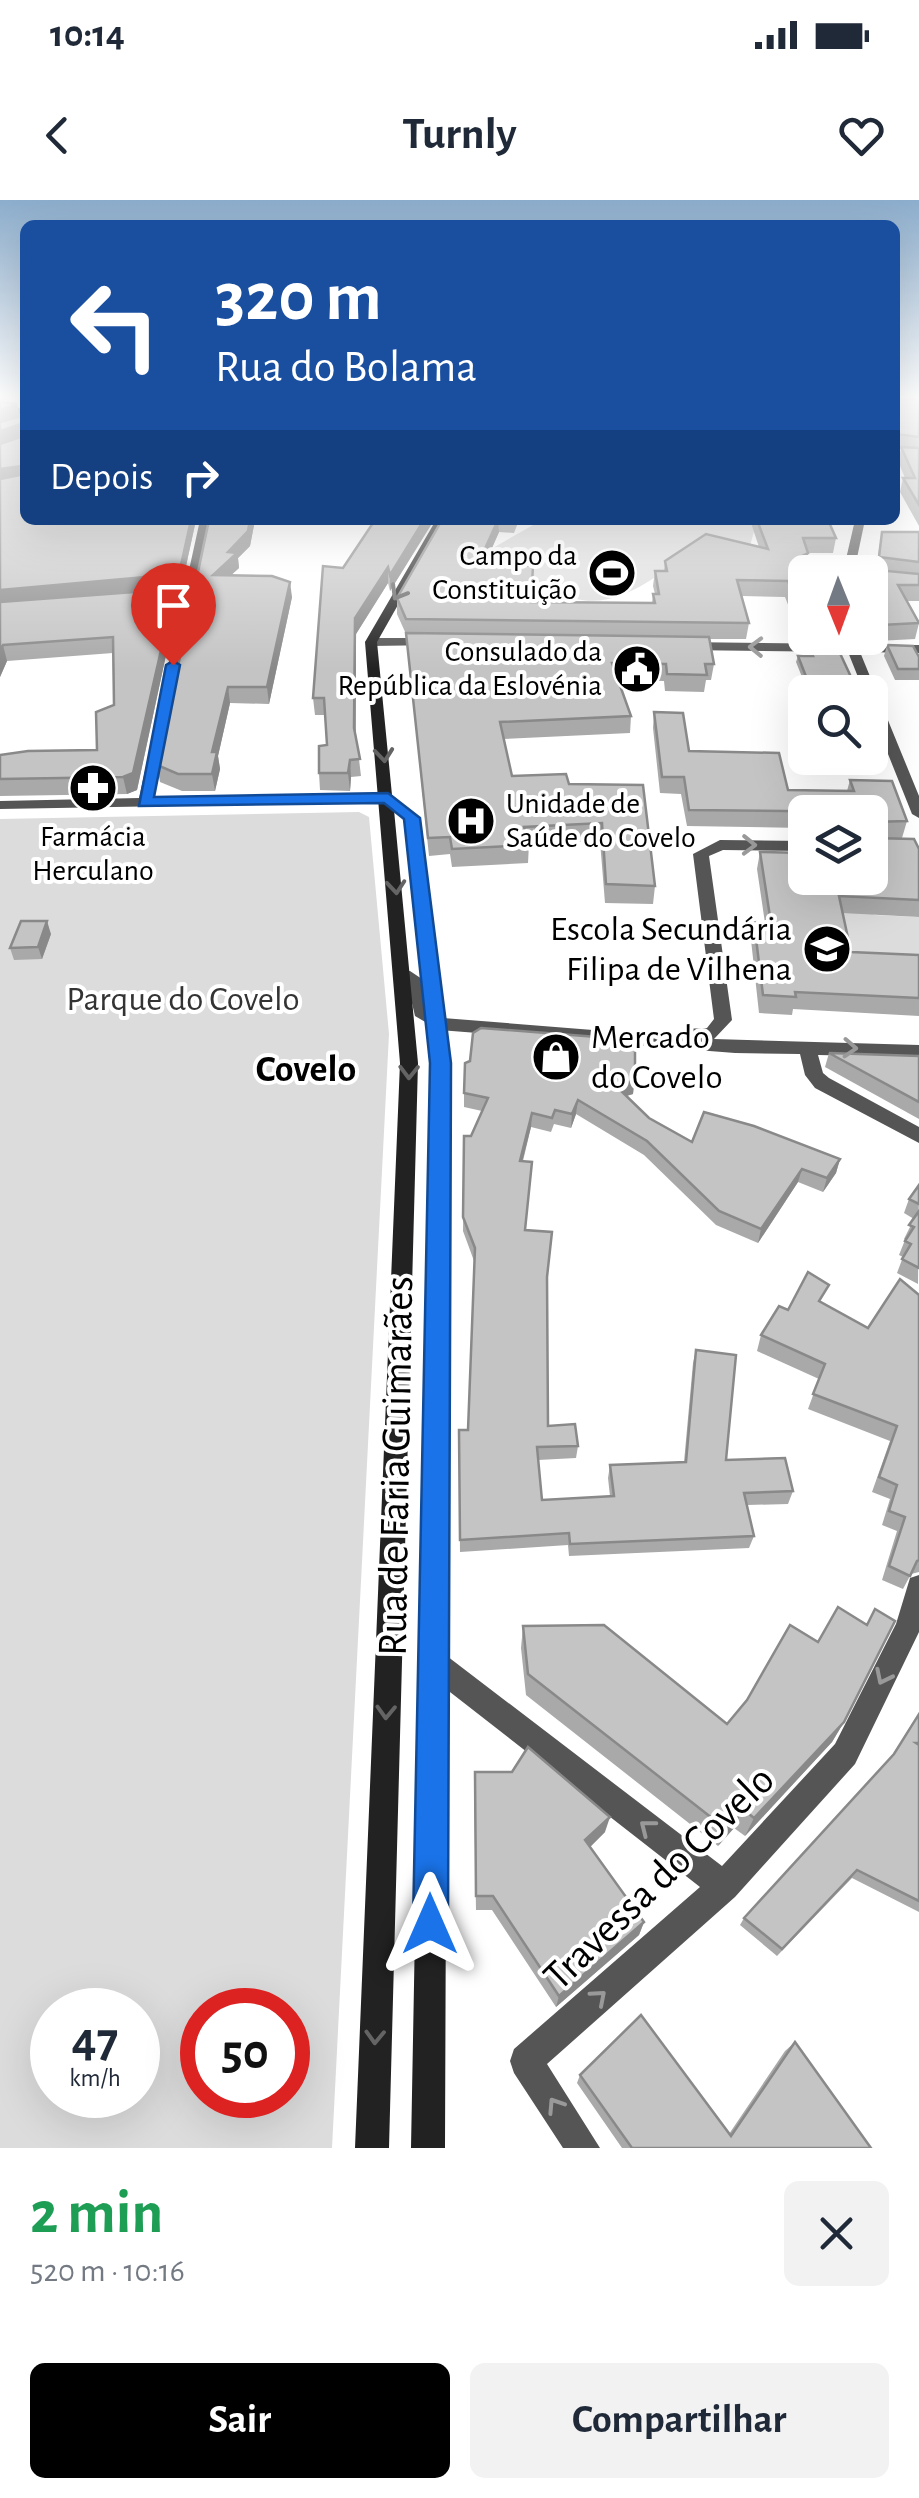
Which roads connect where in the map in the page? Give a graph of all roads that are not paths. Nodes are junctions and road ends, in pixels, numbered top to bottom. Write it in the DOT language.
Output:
graph roads {
  1 [pos="204,525"];
  2 [pos="426,525"];
  3 [pos="438,525"];
  4 [pos="859,525"];
  5 [pos="427,544"];
  6 [pos="852,555"];
  7 [pos="188,596"];
  8 [pos="169,598"];
  9 [pos="371,642"];
  10 [pos="455,642"];
  11 [pos="788,644"];
  12 [pos="667,646"];
  13 [pos="888,646"];
  14 [pos="919,649"];
  15 [pos="856,655"];
  16 [pos="388,798"];
  17 [pos="144,802"];
  18 [pos="0,805"];
  19 [pos="919,814"];
  20 [pos="788,846"];
  21 [pos="404,975"];
  22 [pos="439,1024"];
  23 [pos="586,1033"];
  24 [pos="807,1046"];
  25 [pos="919,1051"];
  26 [pos="919,1136"];
  27 [pos="919,1587"];
  28 [pos="913,1629"];
  29 [pos="433,1662"];
  30 [pos="724,1886"];
  31 [pos="372,2148"];
  32 [pos="428,2148"];
  33 [pos="583,2148"];
  1 -- 7 [label="street"];
  2 -- 5 [label="main road"];
  3 -- 5 [label="main road"];
  4 -- 6 [label="street"];
  5 -- 9 [label="main road, one-way"];
  7 -- 8 [label="street"];
  7 -- 17 [label="street"];
  9 -- 10 [label="street"];
  9 -- 16 [label="main road, Rua de Faria Guimarães, one-way"];
  11 -- 12 [label="street, one-way"];
  13 -- 14 [label="street"];
  15 -- 19 [label="street"];
  16 -- 17 [label="street"];
  16 -- 21 [label="main road, Rua de Faria Guimarães, one-way"];
  16 -- 22 [label="main road, Rua de Faria Guimarães"];
  17 -- 18 [label="street"];
  23 -- 20 [label="street, one-way"];
  21 -- 22 [label="street"];
  21 -- 31 [label="main road, Rua de Faria Guimarães, one-way"];
  22 -- 23 [label="street"];
  22 -- 29 [label="main road, Rua de Faria Guimarães"];
  23 -- 24 [label="street"];
  24 -- 25 [label="street, one-way"];
  24 -- 26 [label="street"];
  27 -- 28 [label="street, Travessa do Covelo"];
  28 -- 30 [label="street, Travessa do Covelo, one-way"];
  30 -- 29 [label="street, one-way"];
  29 -- 32 [label="main road, Rua de Faria Guimarães"];
  33 -- 30 [label="street, Travessa do Covelo, one-way"];
}
